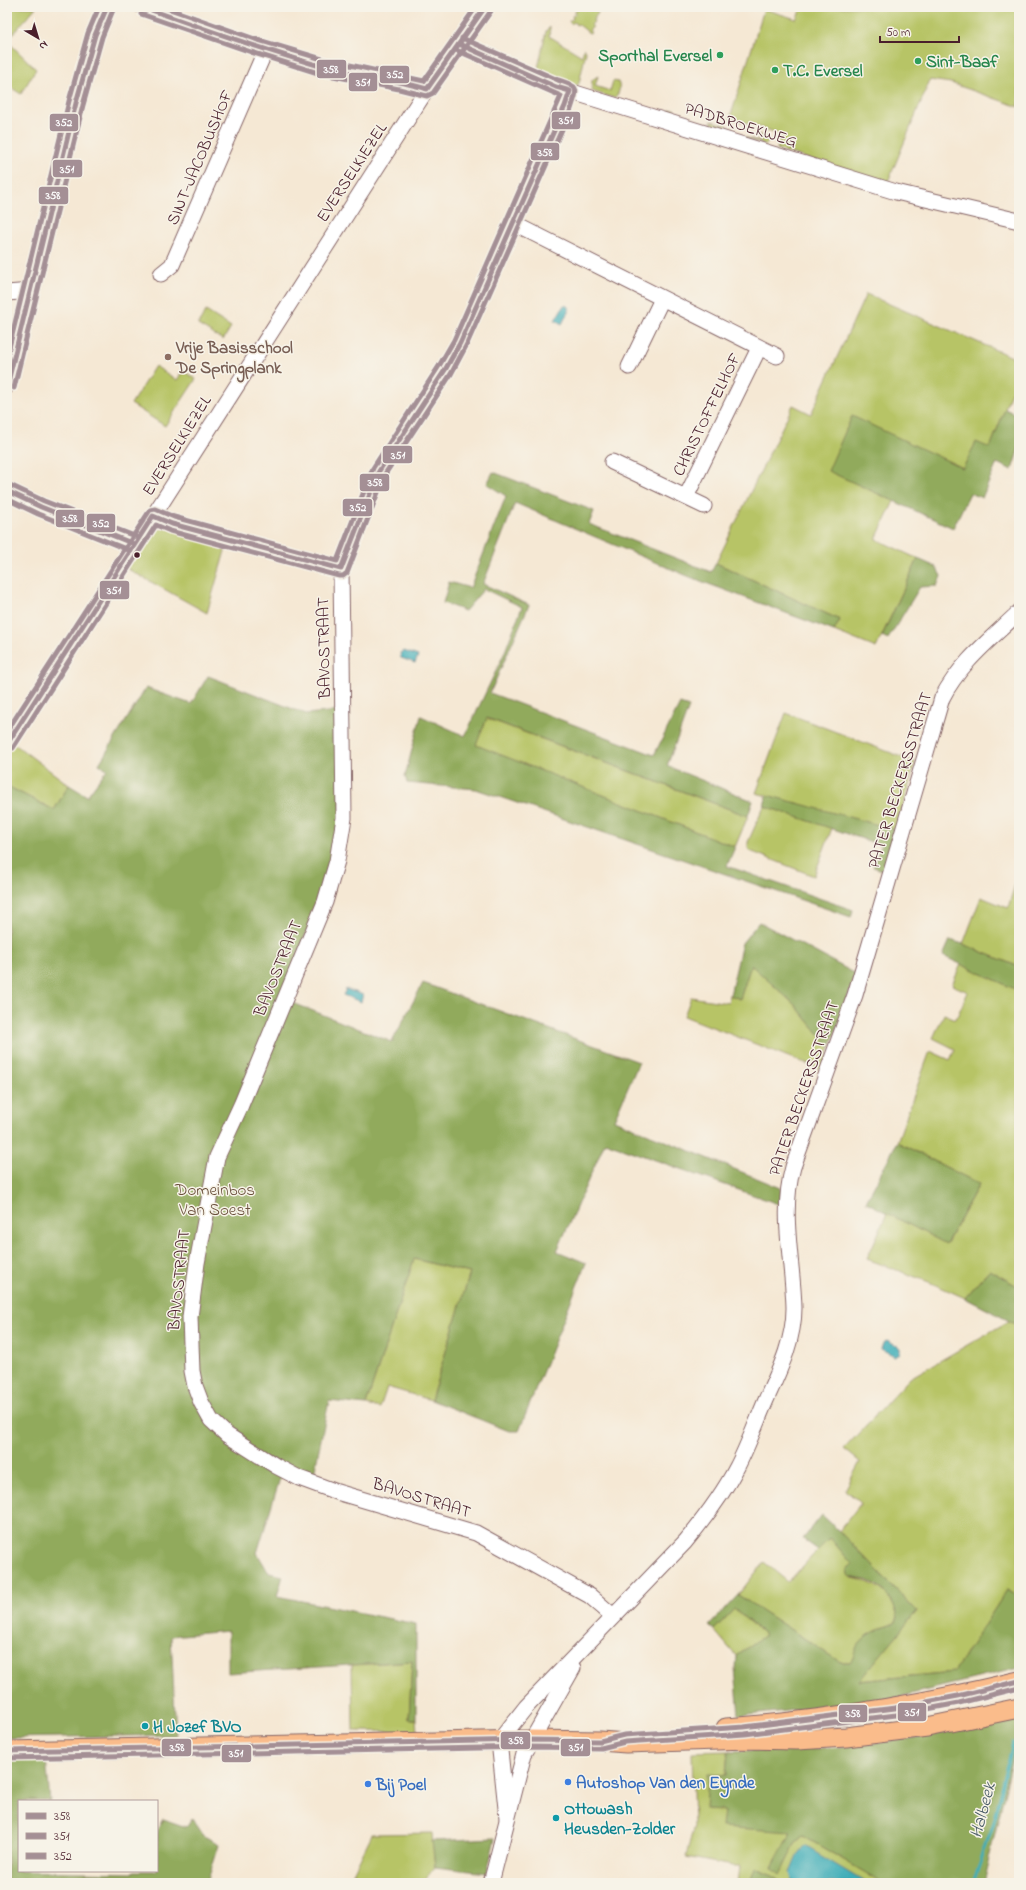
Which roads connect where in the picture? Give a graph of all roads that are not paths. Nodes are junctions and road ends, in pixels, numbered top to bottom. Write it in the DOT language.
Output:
graph roads {
  1 [pos="107,7"];
  2 [pos="143,7"];
  3 [pos="484,7"];
  4 [pos="459,44"];
  5 [pos="266,49"];
  6 [pos="427,89"];
  7 [pos="570,91"];
  8 [pos="1019,221"];
  9 [pos="513,223"];
  10 [pos="161,274"];
  11 [pos="31,291"];
  12 [pos="7,293"];
  13 [pos="662,299"];
  14 [pos="759,348"];
  15 [pos="777,356"];
  16 [pos="629,367"];
  17 [pos="7,386"];
  18 [pos="612,462"];
  19 [pos="7,491"];
  20 [pos="686,497"];
  21 [pos="704,506"];
  22 [pos="153,516"];
  23 [pos="134,544"];
  24 [pos="341,569"];
  25 [pos="1019,612"];
  26 [pos="7,744"];
  27 [pos="613,1616"];
  28 [pos="584,1648"];
  29 [pos="1019,1681"];
  30 [pos="1019,1708"];
  31 [pos="531,1740"];
  32 [pos="499,1741"];
  33 [pos="600,1741"];
  34 [pos="7,1751"];
  35 [pos="507,1818"];
  36 [pos="491,1883"];
  1 -- 11 [label="street"];
  2 -- 5 [label="street"];
  3 -- 4 [label="street, EVERSELKIEZEL"];
  4 -- 6 [label="street, EVERSELKIEZEL"];
  4 -- 7 [label="street, PADBROEKWEG"];
  5 -- 6 [label="street"];
  5 -- 10 [label="street, SINT-JACOBUSHOF"];
  6 -- 22 [label="street, EVERSELKIEZEL"];
  7 -- 8 [label="street, PADBROEKWEG"];
  7 -- 9 [label="street, BAVOSTRAAT"];
  9 -- 13 [label="street, CHRISTOFFELHOF"];
  9 -- 24 [label="street, BAVOSTRAAT"];
  11 -- 12 [label="street"];
  11 -- 17 [label="street"];
  13 -- 14 [label="street, CHRISTOFFELHOF"];
  13 -- 16 [label="street"];
  14 -- 15 [label="street, CHRISTOFFELHOF"];
  14 -- 20 [label="street, CHRISTOFFELHOF"];
  18 -- 20 [label="street, CHRISTOFFELHOF"];
  19 -- 23 [label="street"];
  20 -- 21 [label="street, CHRISTOFFELHOF"];
  22 -- 23 [label="street, EVERSELKIEZEL"];
  22 -- 24 [label="street"];
  23 -- 26 [label="street, EVERSELKIEZEL"];
  24 -- 27 [label="street, BAVOSTRAAT"];
  25 -- 27 [label="street, PATER BECKERSSTRAAT"];
  27 -- 28 [label="street, PATER BECKERSSTRAAT"];
  28 -- 31 [label="street, PATER BECKERSSTRAAT"];
  28 -- 32 [label="street, PATER BECKERSSTRAAT"];
  29 -- 33 [label="main road"];
  30 -- 33 [label="main road"];
  31 -- 32 [label="main road"];
  31 -- 33 [label="main road"];
  31 -- 35 [label="street, PATER BECKERSSTRAAT"];
  32 -- 34 [label="main road"];
  32 -- 35 [label="street"];
  35 -- 36 [label="street, PATER BECKERSSTRAAT"];
}
